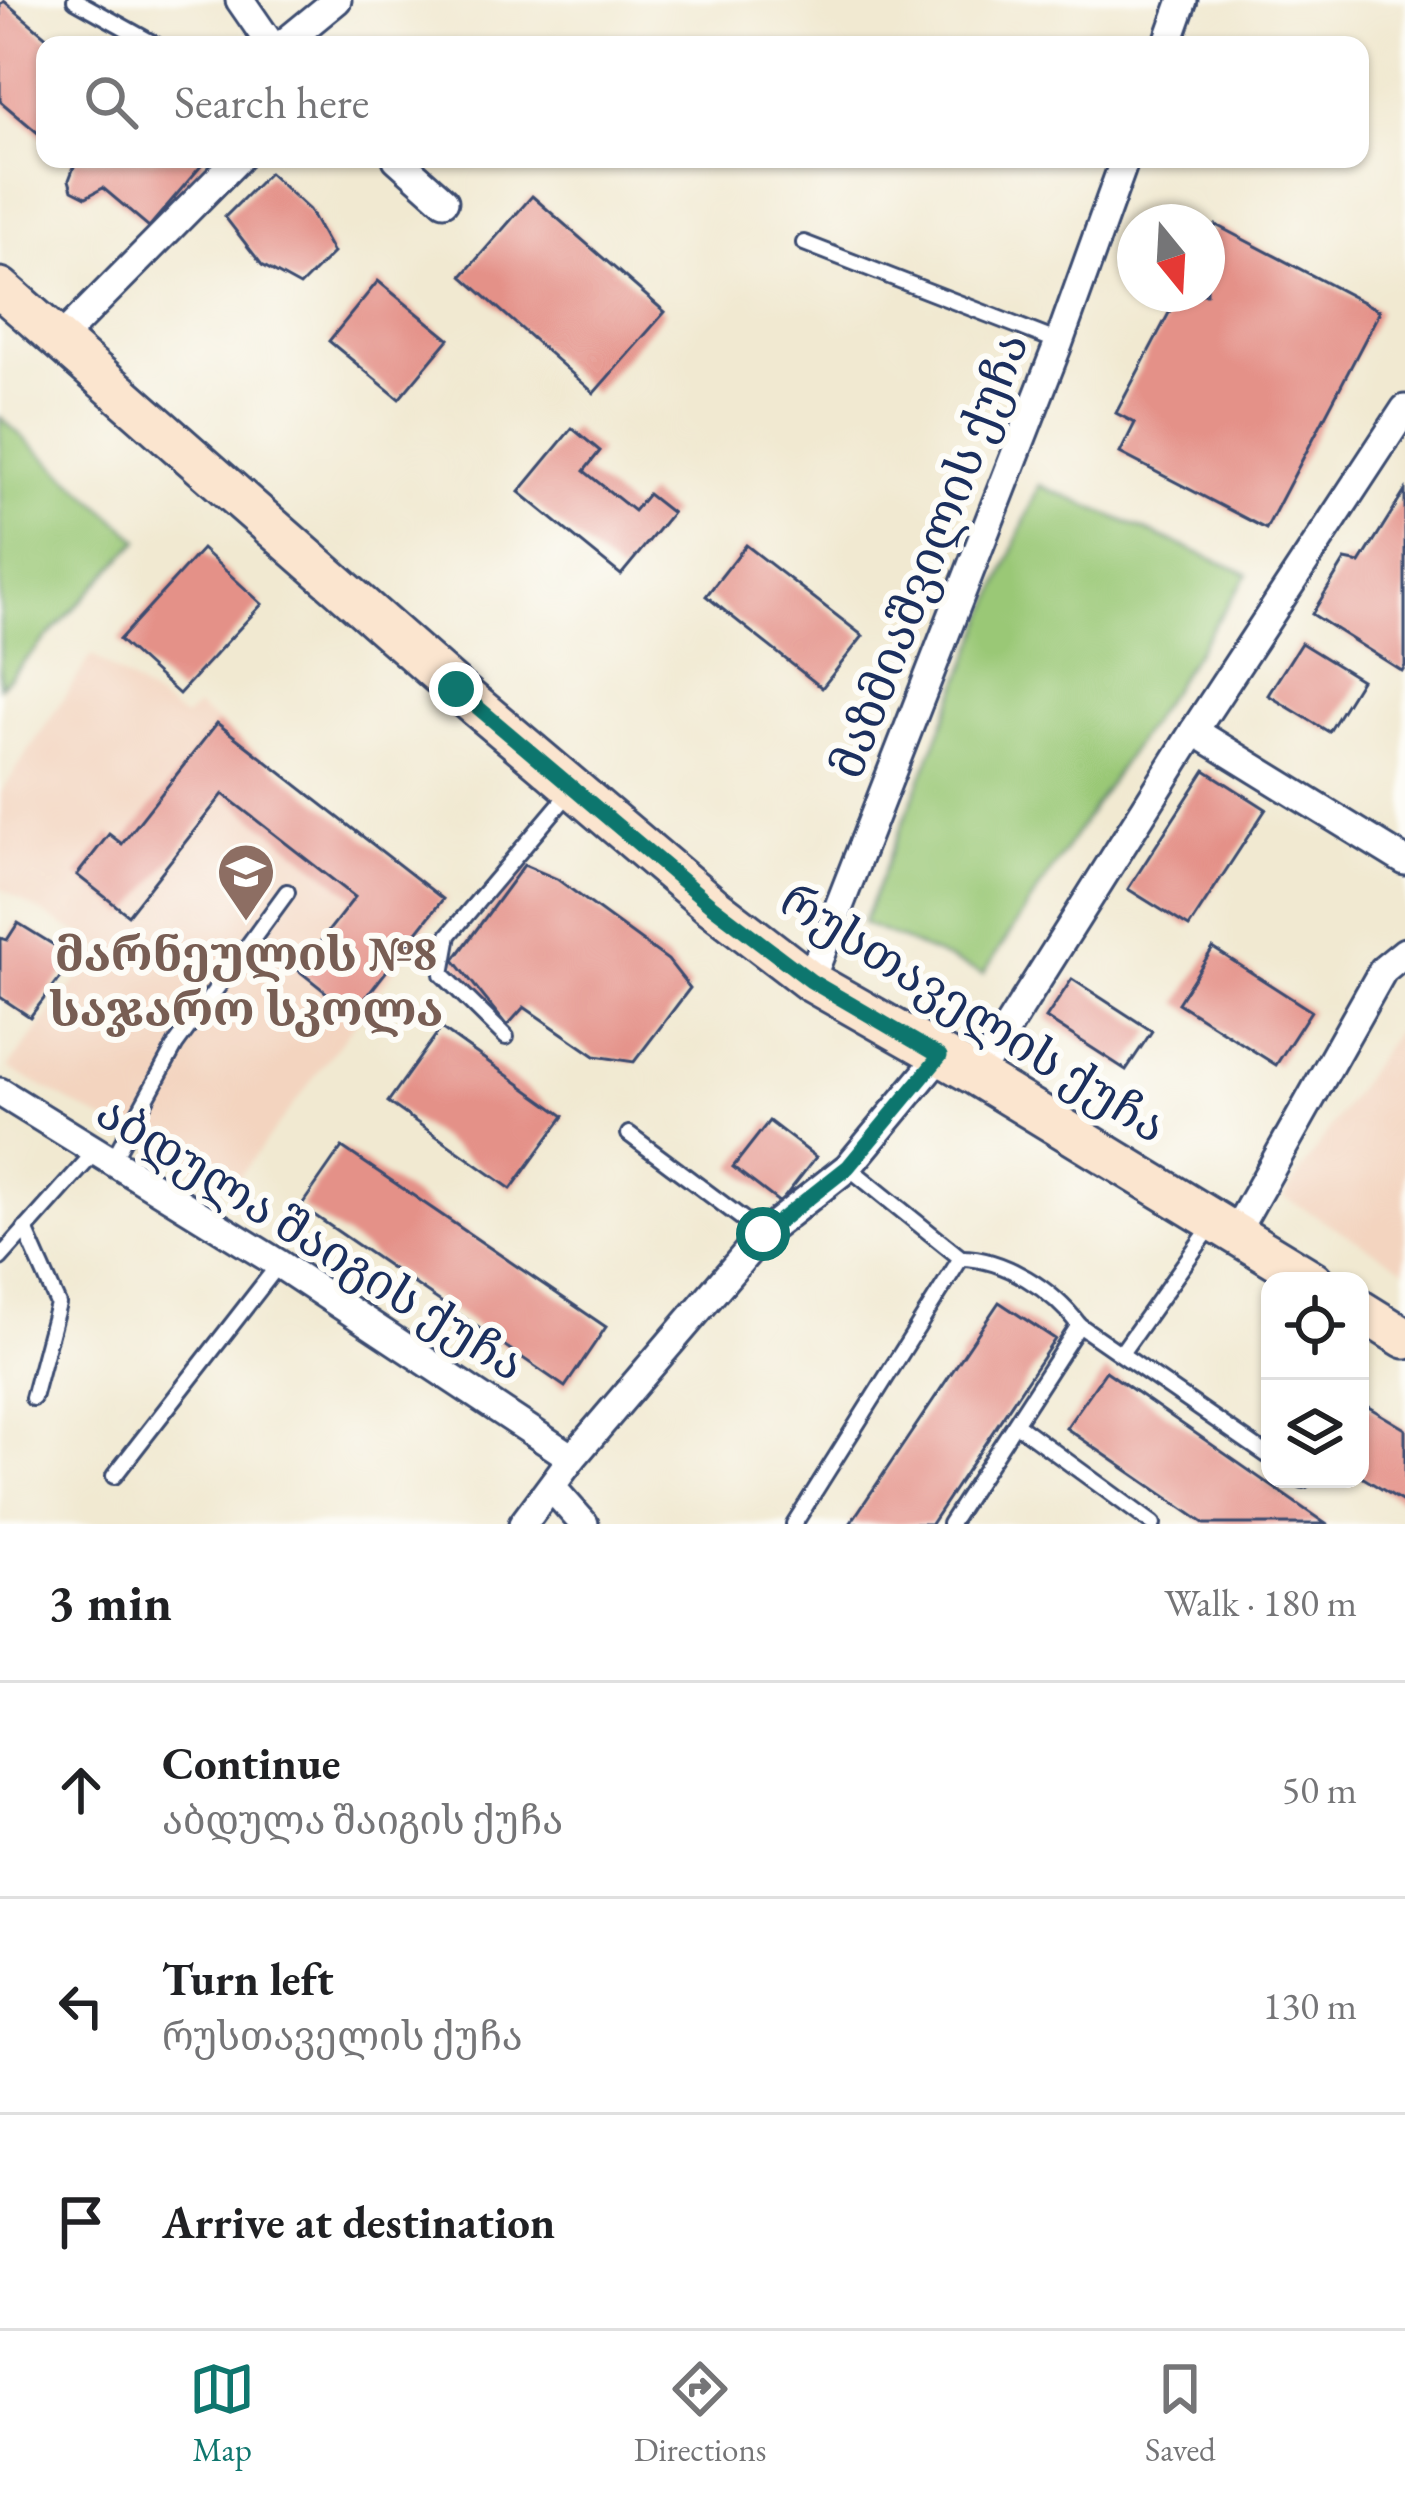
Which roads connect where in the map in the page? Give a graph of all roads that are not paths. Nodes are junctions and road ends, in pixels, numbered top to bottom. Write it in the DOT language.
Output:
graph roads {
  1 [pos="75,0"];
  2 [pos="240,0"];
  3 [pos="338,0"];
  4 [pos="1183,0"];
  5 [pos="140,36"];
  6 [pos="266,36"];
  7 [pos="293,36"];
  8 [pos="1170,36"];
  9 [pos="229,168"];
  10 [pos="407,168"];
  11 [pos="1122,168"];
  12 [pos="444,201"];
  13 [pos="804,243"];
  14 [pos="0,288"];
  15 [pos="59,340"];
  16 [pos="1059,342"];
  17 [pos="1405,409"];
  18 [pos="1194,731"];
  19 [pos="573,788"];
  20 [pos="1405,861"];
  21 [pos="287,892"];
  22 [pos="1405,952"];
  23 [pos="811,981"];
  24 [pos="506,1037"];
  25 [pos="940,1056"];
  26 [pos="977,1076"];
  27 [pos="0,1091"];
  28 [pos="629,1134"];
  29 [pos="102,1158"];
  30 [pos="848,1167"];
  31 [pos="1225,1227"];
  32 [pos="26,1229"];
  33 [pos="763,1234"];
  34 [pos="0,1258"];
  35 [pos="961,1258"];
  36 [pos="279,1264"];
  37 [pos="1298,1272"];
  38 [pos="1369,1316"];
  39 [pos="1079,1325"];
  40 [pos="1405,1338"];
  41 [pos="1123,1352"];
  42 [pos="33,1397"];
  43 [pos="1016,1424"];
  44 [pos="1261,1450"];
  45 [pos="572,1458"];
  46 [pos="115,1476"];
  47 [pos="553,1489"];
  48 [pos="523,1524"];
  49 [pos="584,1524"];
  50 [pos="794,1524"];
  51 [pos="950,1524"];
  52 [pos="1154,1524"];
  1 -- 5 [label="lane"];
  2 -- 6 [label="street"];
  3 -- 7 [label="street"];
  4 -- 8 [label="street"];
  9 -- 15 [label="street"];
  10 -- 12 [label="street"];
  11 -- 16 [label="street, მაზმიაშვილის ქუჩა"];
  13 -- 16 [label="lane"];
  14 -- 15 [label="main road, რუსთაველის ქუჩა"];
  15 -- 19 [label="main road, რუსთაველის ქუჩა"];
  16 -- 23 [label="street, მაზმიაშვილის ქუჩა"];
  17 -- 18 [label="street"];
  18 -- 20 [label="street"];
  18 -- 26 [label="street"];
  19 -- 23 [label="main road, რუსთაველის ქუჩა"];
  19 -- 24 [label="lane"];
  21 -- 29 [label="lane"];
  22 -- 31 [label="street"];
  23 -- 25 [label="main road, რუსთაველის ქუჩა"];
  25 -- 26 [label="main road, რუსთაველის ქუჩა"];
  25 -- 30 [label="street"];
  26 -- 31 [label="main road, რუსთაველის ქუჩა"];
  27 -- 29 [label="street, აბდულა შაიგის ქუჩა"];
  28 -- 33 [label="lane"];
  29 -- 32 [label="lane"];
  29 -- 36 [label="street, აბდულა შაიგის ქუჩა"];
  30 -- 33 [label="street"];
  30 -- 35 [label="lane"];
  31 -- 37 [label="main road, რუსთაველის ქუჩა"];
  31 -- 41 [label="lane"];
  32 -- 34 [label="lane"];
  32 -- 42 [label="lane"];
  33 -- 45 [label="street"];
  35 -- 39 [label="lane"];
  35 -- 50 [label="lane"];
  36 -- 45 [label="street, აბდულა შაიგის ქუჩა"];
  36 -- 46 [label="lane"];
  38 -- 40 [label="main road"];
  39 -- 41 [label="lane"];
  39 -- 43 [label="lane"];
  41 -- 44 [label="lane"];
  43 -- 51 [label="lane"];
  43 -- 52 [label="lane"];
  45 -- 47 [label="street"];
  47 -- 48 [label="street"];
  47 -- 49 [label="street"];
}
